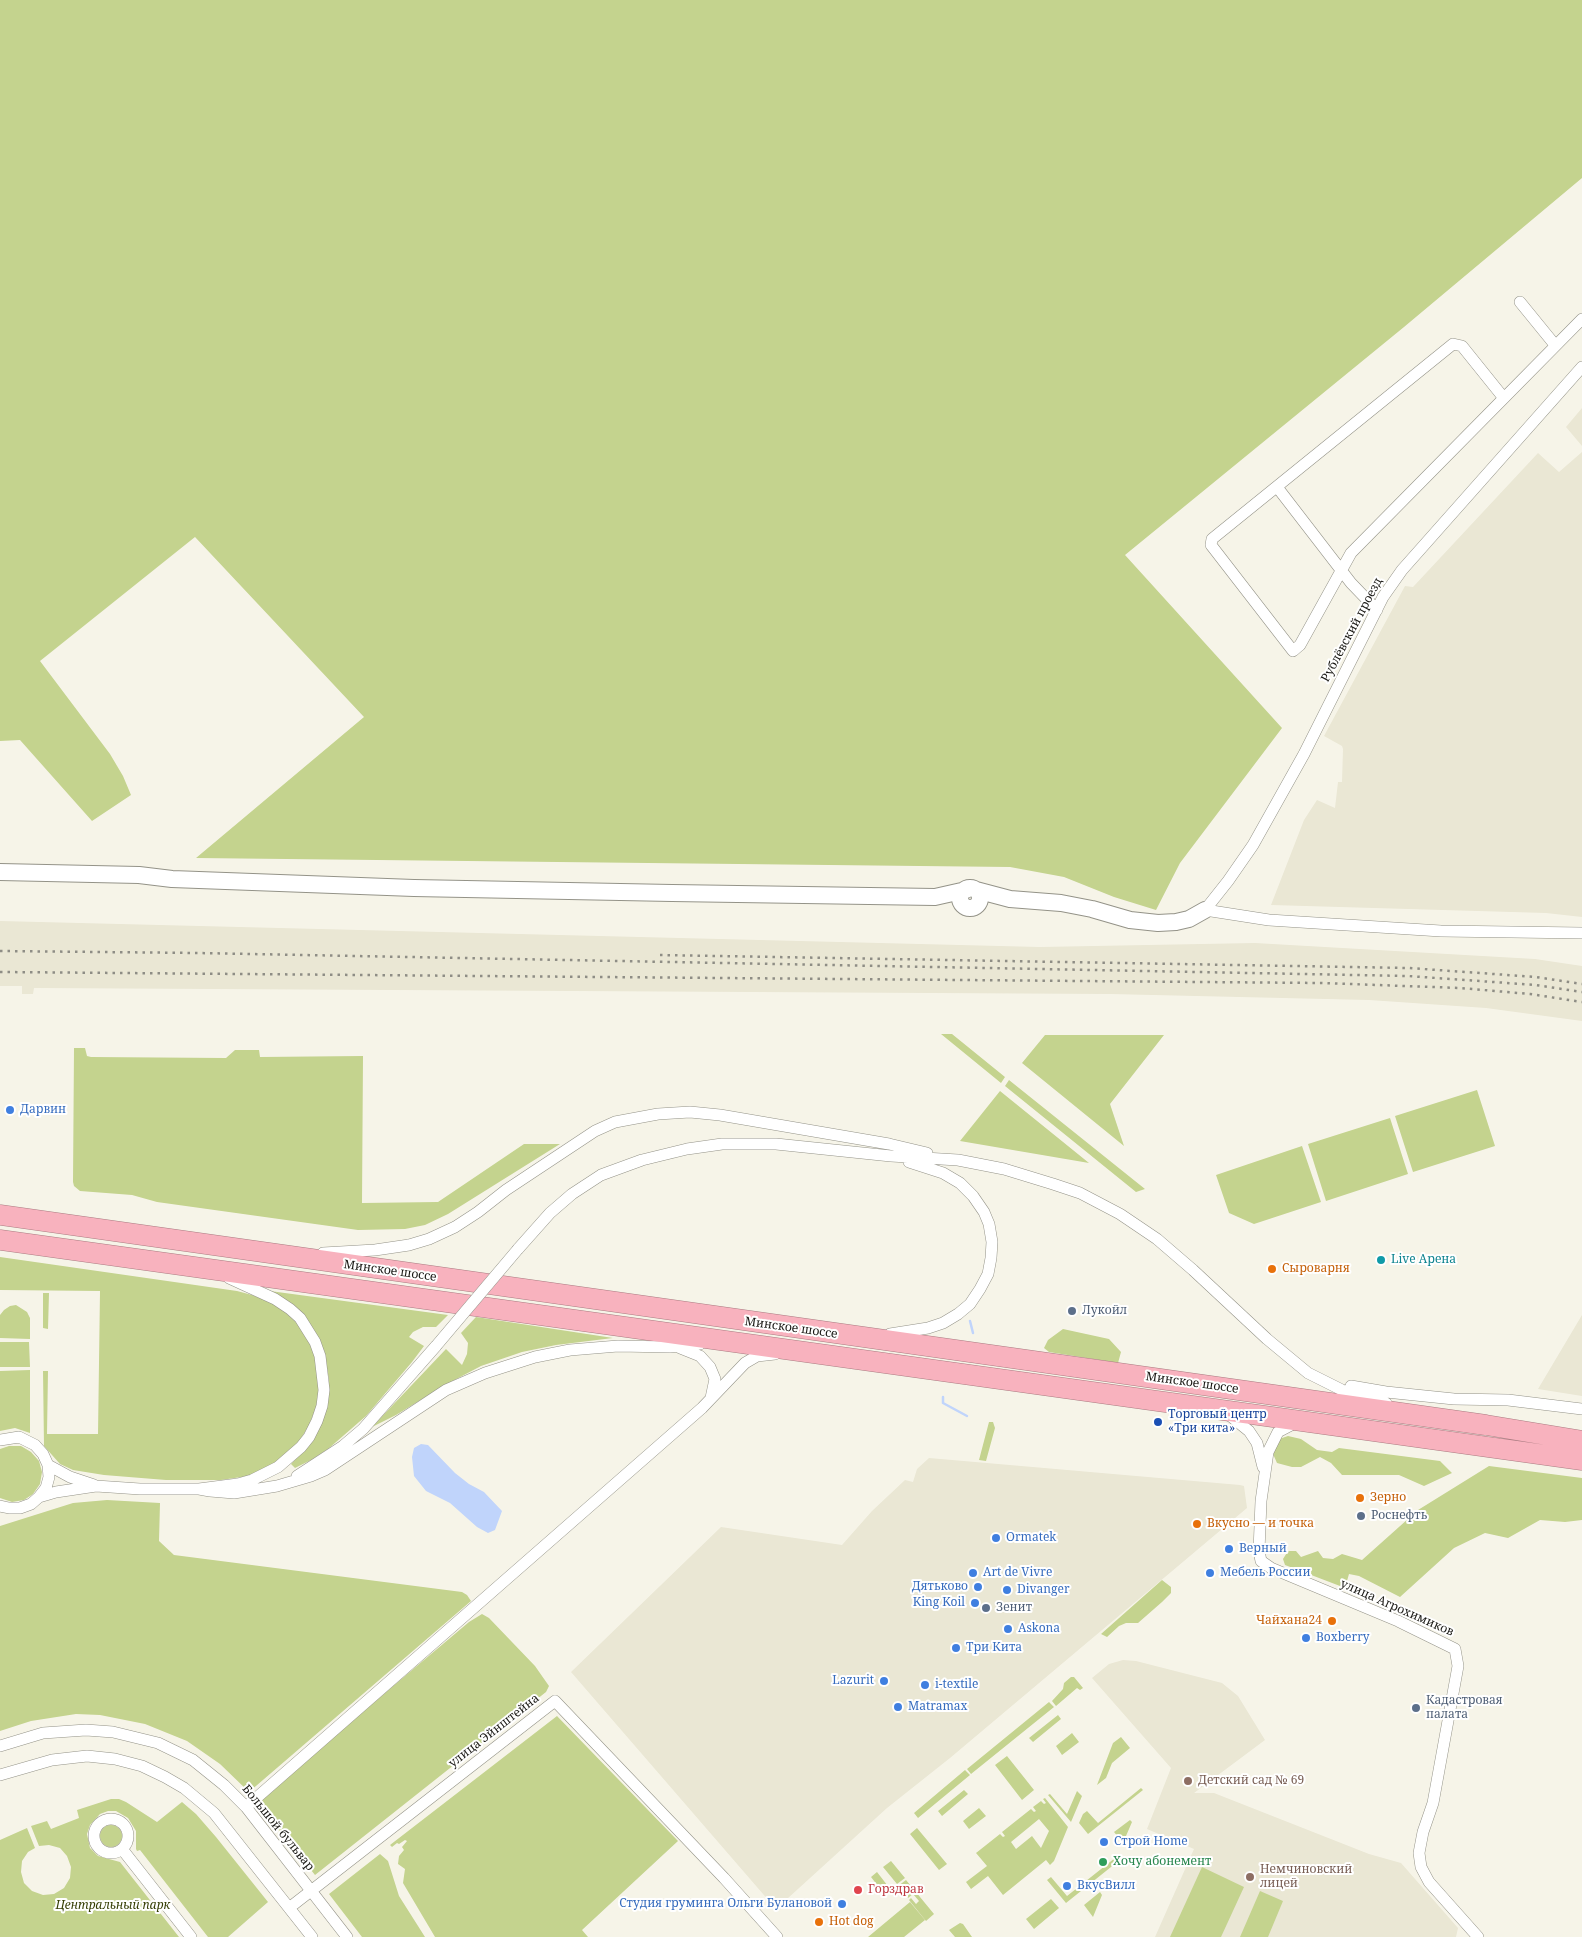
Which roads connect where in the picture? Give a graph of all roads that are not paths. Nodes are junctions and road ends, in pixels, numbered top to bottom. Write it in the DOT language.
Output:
graph roads {
  1 [pos="1520,302"];
  2 [pos="1582,319"];
  3 [pos="1555,345"];
  4 [pos="1582,367"];
  5 [pos="1503,397"];
  6 [pos="1277,486"];
  7 [pos="1341,571"];
  8 [pos="1376,610"];
  9 [pos="0,872"];
  10 [pos="971,890"];
  11 [pos="935,897"];
  12 [pos="1010,899"];
  13 [pos="970,907"];
  14 [pos="1204,910"];
  15 [pos="1582,933"];
  16 [pos="891,1156"];
  17 [pos="958,1160"];
  18 [pos="0,1215"];
  19 [pos="0,1240"];
  20 [pos="257,1252"];
  21 [pos="207,1269"];
  22 [pos="860,1338"];
  23 [pos="736,1342"];
  24 [pos="670,1347"];
  25 [pos="800,1351"];
  26 [pos="1288,1357"];
  27 [pos="711,1398"];
  28 [pos="1223,1410"];
  29 [pos="1582,1410"];
  30 [pos="1299,1421"];
  31 [pos="1458,1421"];
  32 [pos="0,1440"];
  33 [pos="1582,1441"];
  34 [pos="1582,1460"];
  35 [pos="48,1466"];
  36 [pos="1264,1471"];
  37 [pos="287,1482"];
  38 [pos="96,1486"];
  39 [pos="199,1489"];
  40 [pos="39,1497"];
  41 [pos="0,1506"];
  42 [pos="0,1746"];
  43 [pos="0,1774"];
  44 [pos="246,1807"];
  45 [pos="122,1849"];
  46 [pos="311,1890"];
  47 [pos="289,1908"];
  48 [pos="191,1937"];
  49 [pos="312,1937"];
  50 [pos="348,1937"];
  51 [pos="777,1937"];
  52 [pos="1478,1937"];
  1 -- 3 [label="street"];
  2 -- 3 [label="street"];
  3 -- 5 [label="street"];
  4 -- 8 [label="street, Рублёвский проезд"];
  5 -- 6 [label="street"];
  5 -- 7 [label="street"];
  6 -- 7 [label="street"];
  6 -- 7 [label="street"];
  7 -- 8 [label="street"];
  8 -- 14 [label="street, Рублёвский проезд"];
  9 -- 11 [label="street"];
  10 -- 11 [label="street"];
  10 -- 12 [label="street"];
  10 -- 13 [label="street"];
  11 -- 13 [label="street"];
  12 -- 13 [label="street"];
  12 -- 14 [label="street"];
  14 -- 15 [label="street"];
  16 -- 17 [label="street"];
  16 -- 22 [label="street"];
  16 -- 37 [label="street, bridge"];
  17 -- 20 [label="street"];
  17 -- 26 [label="street"];
  18 -- 20 [label="highway, Минское шоссе"];
  19 -- 21 [label="highway, Минское шоссе"];
  20 -- 22 [label="highway, Минское шоссе"];
  21 -- 23 [label="highway, Минское шоссе"];
  21 -- 39 [label="street"];
  22 -- 31 [label="highway, Минское шоссе"];
  23 -- 24 [label="street"];
  23 -- 25 [label="highway, Минское шоссе"];
  24 -- 27 [label="street"];
  24 -- 37 [label="street"];
  25 -- 27 [label="street"];
  25 -- 28 [label="highway, Минское шоссе"];
  26 -- 29 [label="street"];
  26 -- 31 [label="street"];
  27 -- 44 [label="street"];
  28 -- 30 [label="highway, Минское шоссе"];
  28 -- 36 [label="street, улица Агрохимиков"];
  30 -- 34 [label="highway, Минское шоссе"];
  30 -- 36 [label="street, улица Агрохимиков"];
  31 -- 33 [label="highway, Минское шоссе"];
  32 -- 35 [label="street"];
  35 -- 38 [label="street"];
  35 -- 40 [label="street"];
  36 -- 52 [label="street, улица Агрохимиков"];
  37 -- 39 [label="street"];
  38 -- 39 [label="street"];
  38 -- 40 [label="street"];
  40 -- 41 [label="street"];
  42 -- 44 [label="street, Большой бульвар"];
  43 -- 47 [label="street"];
  44 -- 46 [label="street, Большой бульвар"];
  45 -- 48 [label="street"];
  46 -- 47 [label="street, улица Эйнштейна"];
  46 -- 50 [label="street, Большой бульвар"];
  46 -- 51 [label="street, улица Эйнштейна"];
  47 -- 49 [label="street"];
}
